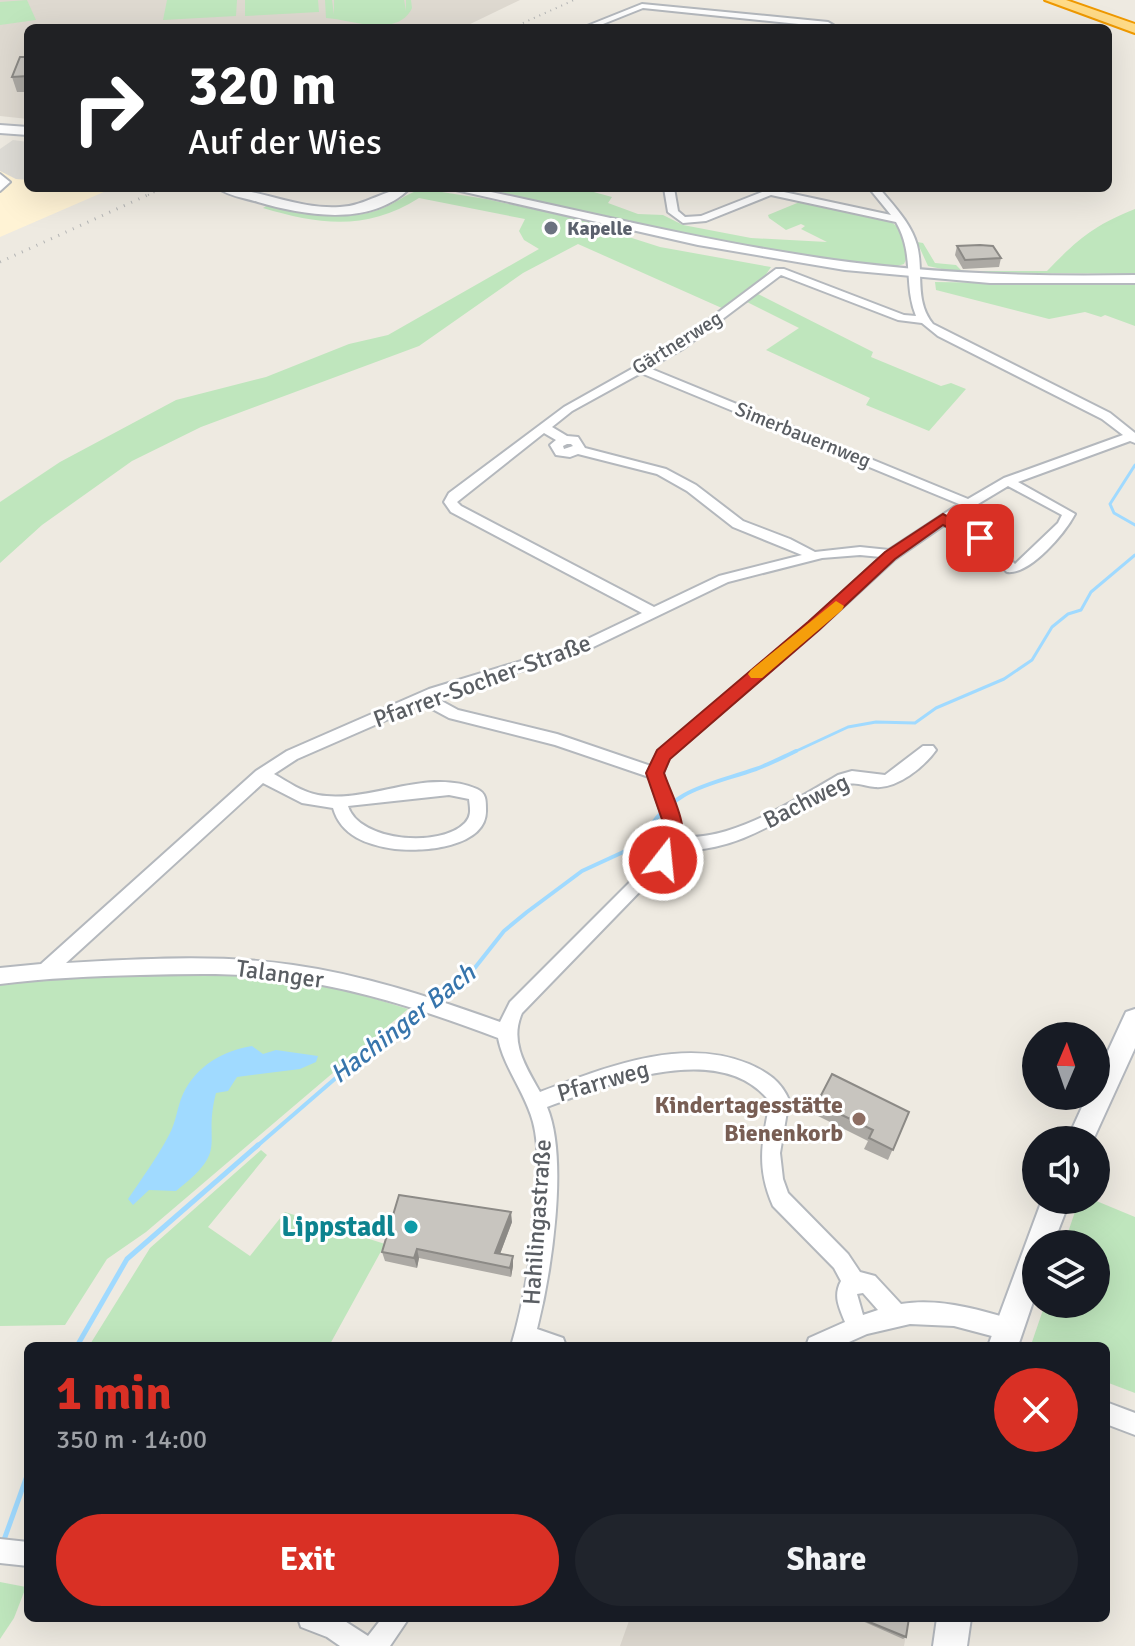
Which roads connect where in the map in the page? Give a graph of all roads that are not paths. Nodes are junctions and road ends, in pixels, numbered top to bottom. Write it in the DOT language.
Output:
graph roads {
  1 [pos="1052,0"];
  2 [pos="1080,0"];
  3 [pos="1135,19"];
  4 [pos="596,24"];
  5 [pos="828,24"];
  6 [pos="1135,29"];
  7 [pos="0,129"];
  8 [pos="24,131"];
  9 [pos="0,177"];
  10 [pos="0,188"];
  11 [pos="247,192"];
  12 [pos="479,192"];
  13 [pos="670,192"];
  14 [pos="770,192"];
  15 [pos="770,192"];
  16 [pos="877,192"];
  17 [pos="390,194"];
  18 [pos="899,220"];
  19 [pos="916,274"];
  20 [pos="1135,279"];
  21 [pos="922,320"];
  22 [pos="639,368"];
  23 [pos="544,427"];
  24 [pos="1133,438"];
  25 [pos="1008,481"];
  26 [pos="967,503"];
  27 [pos="943,519"];
  28 [pos="812,556"];
  29 [pos="890,556"];
  30 [pos="654,613"];
  31 [pos="424,698"];
  32 [pos="928,750"];
  33 [pos="655,773"];
  34 [pos="261,775"];
  35 [pos="339,802"];
  36 [pos="674,843"];
  37 [pos="47,969"];
  38 [pos="0,976"];
  39 [pos="1135,1020"];
  40 [pos="505,1032"];
  41 [pos="536,1102"];
  42 [pos="1086,1126"];
  43 [pos="854,1282"];
  44 [pos="1022,1291"];
  45 [pos="895,1313"];
  46 [pos="857,1326"];
  47 [pos="1005,1338"];
  48 [pos="523,1341"];
  49 [pos="825,1342"];
  50 [pos="1110,1415"];
  51 [pos="1135,1424"];
  52 [pos="320,1622"];
  53 [pos="394,1622"];
  54 [pos="953,1622"];
  55 [pos="361,1646"];
  56 [pos="375,1646"];
  57 [pos="950,1646"];
  1 -- 6 [label="highway"];
  2 -- 3 [label="highway"];
  4 -- 5 [label="street"];
  7 -- 8 [label="main road"];
  9 -- 10 [label="street"];
  11 -- 17 [label="main road"];
  12 -- 19 [label="main road"];
  13 -- 14 [label="street"];
  15 -- 18 [label="street"];
  16 -- 18 [label="street"];
  18 -- 19 [label="street"];
  19 -- 20 [label="main road"];
  19 -- 21 [label="street"];
  21 -- 22 [label="street, Gärtnerweg"];
  21 -- 24 [label="street"];
  22 -- 23 [label="street, Gärtnerweg"];
  22 -- 26 [label="street, Simerbauernweg"];
  23 -- 28 [label="street"];
  23 -- 30 [label="street, Gärtnerweg"];
  24 -- 25 [label="street"];
  25 -- 26 [label="street"];
  25 -- 27 [label="street"];
  26 -- 27 [label="street"];
  27 -- 29 [label="street"];
  28 -- 29 [label="street, Pfarrer-Socher-Straße"];
  28 -- 30 [label="street, Pfarrer-Socher-Straße"];
  29 -- 33 [label="street"];
  30 -- 31 [label="street, Pfarrer-Socher-Straße"];
  31 -- 33 [label="street"];
  31 -- 34 [label="street, Pfarrer-Socher-Straße"];
  32 -- 36 [label="street, Bachweg"];
  33 -- 36 [label="street"];
  34 -- 35 [label="street"];
  34 -- 37 [label="street, Pfarrer-Socher-Straße"];
  35 -- 35 [label="street"];
  36 -- 40 [label="street"];
  37 -- 38 [label="street"];
  37 -- 40 [label="street, Talanger"];
  39 -- 42 [label="main road"];
  40 -- 41 [label="street, Hahilingastraße"];
  41 -- 43 [label="street, Pfarrweg"];
  41 -- 48 [label="street, Hahilingastraße"];
  43 -- 45 [label="street, Pfarrweg"];
  43 -- 46 [label="street"];
  44 -- 47 [label="main road"];
  45 -- 46 [label="street"];
  45 -- 47 [label="street"];
  46 -- 49 [label="street"];
  50 -- 51 [label="street"];
  52 -- 55 [label="street"];
  53 -- 56 [label="street"];
  54 -- 57 [label="main road"];
}
